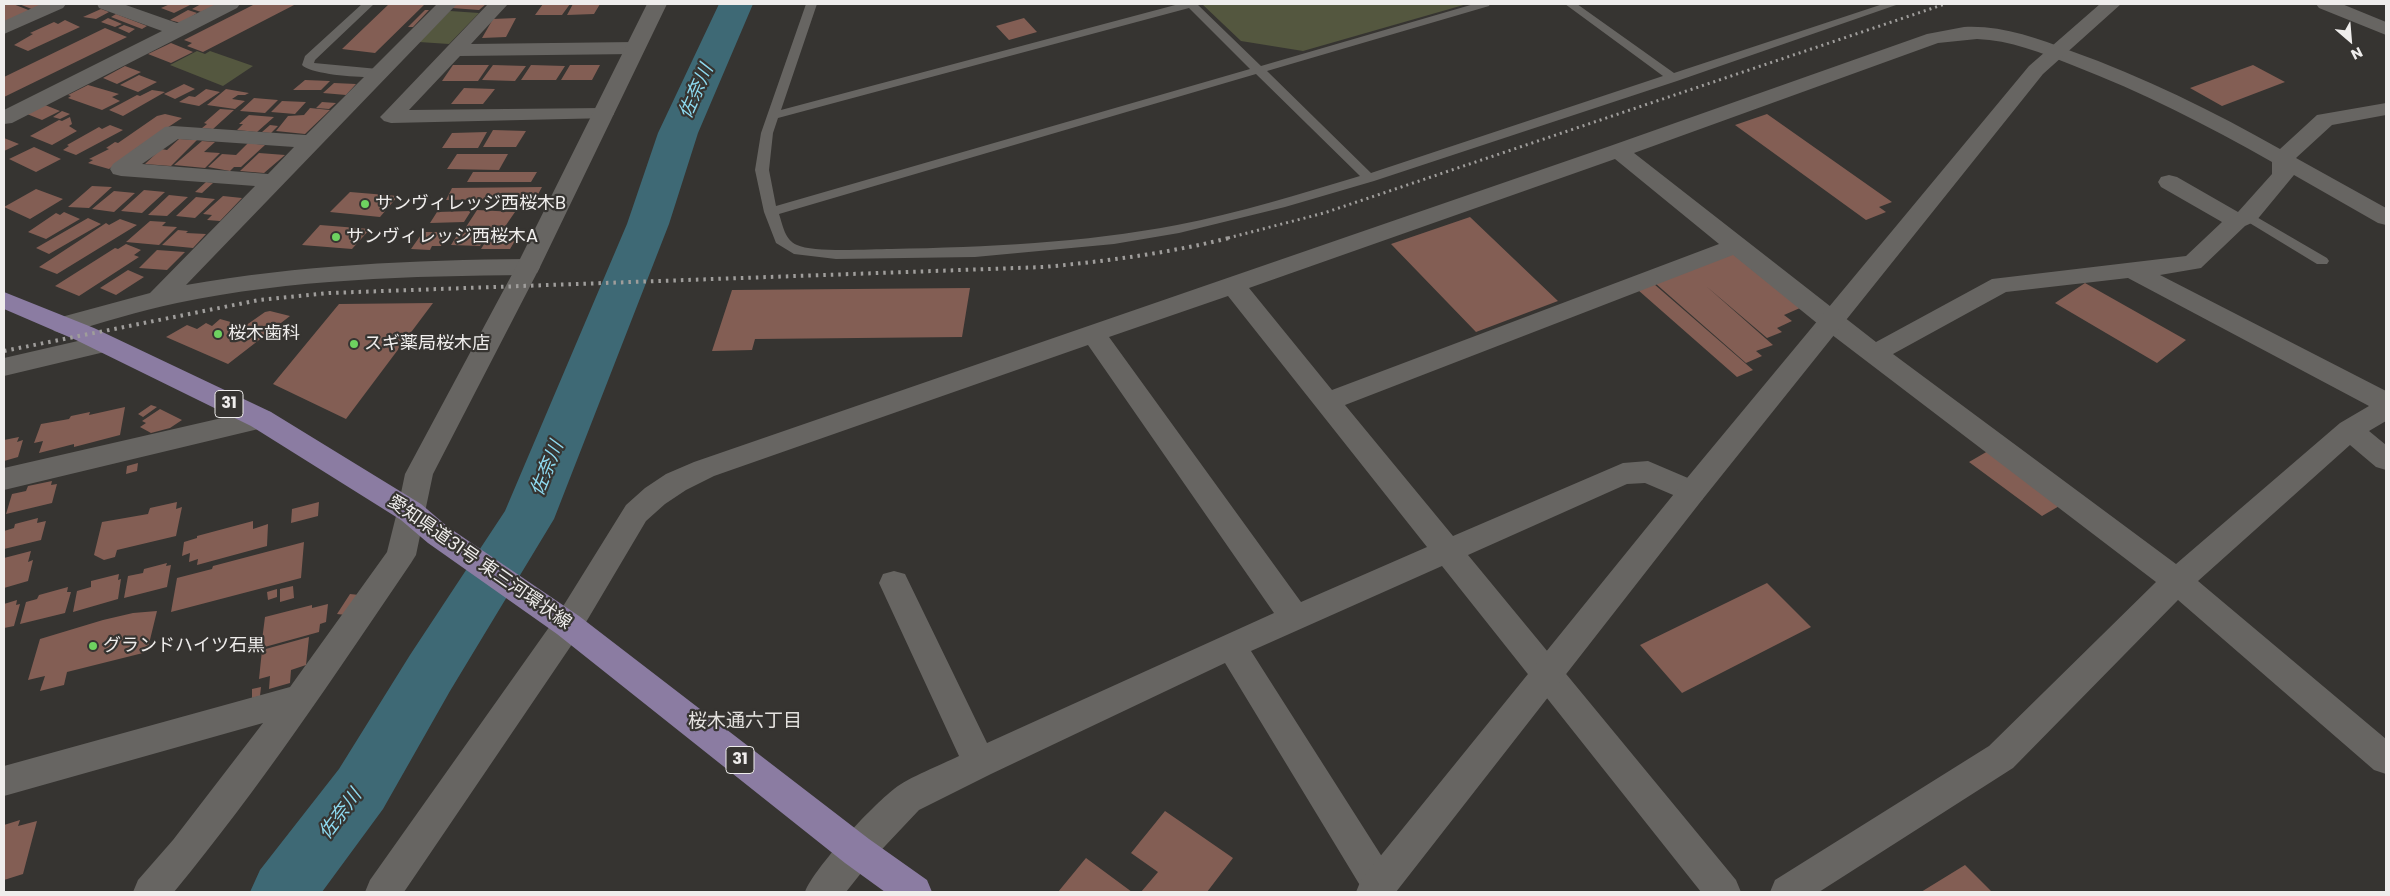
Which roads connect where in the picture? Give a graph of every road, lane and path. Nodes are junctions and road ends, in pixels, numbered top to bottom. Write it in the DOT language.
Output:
graph roads {
  1 [pos="56,4"];
  2 [pos="106,4"];
  3 [pos="230,4"];
  4 [pos="368,4"];
  5 [pos="447,4"];
  6 [pos="498,4"];
  7 [pos="657,4"];
  8 [pos="811,4"];
  9 [pos="1191,4"];
  10 [pos="1485,4"];
  11 [pos="1570,4"];
  12 [pos="1893,4"];
  13 [pos="2111,4"];
  14 [pos="2326,4"];
  15 [pos="4,28"];
  16 [pos="2386,29"];
  17 [pos="178,30"];
  18 [pos="635,48"];
  19 [pos="453,50"];
  20 [pos="2055,52"];
  21 [pos="1260,69"];
  22 [pos="378,73"];
  23 [pos="1672,78"];
  24 [pos="2386,109"];
  25 [pos="603,114"];
  26 [pos="773,116"];
  27 [pos="4,118"];
  28 [pos="312,142"];
  29 [pos="1618,151"];
  30 [pos="2282,158"];
  31 [pos="1369,178"];
  32 [pos="273,181"];
  33 [pos="2169,182"];
  34 [pos="771,212"];
  35 [pos="2242,218"];
  36 [pos="2386,218"];
  37 [pos="1738,245"];
  38 [pos="2322,260"];
  39 [pos="528,267"];
  40 [pos="2130,269"];
  41 [pos="1232,284"];
  42 [pos="158,299"];
  43 [pos="4,300"];
  44 [pos="1832,322"];
  45 [pos="63,325"];
  46 [pos="1093,334"];
  47 [pos="104,344"];
  48 [pos="1874,354"];
  49 [pos="4,367"];
  50 [pos="1327,402"];
  51 [pos="2386,404"];
  52 [pos="2386,408"];
  53 [pos="261,419"];
  54 [pos="2350,430"];
  55 [pos="2386,460"];
  56 [pos="4,479"];
  57 [pos="1692,492"];
  58 [pos="411,512"];
  59 [pos="1447,551"];
  60 [pos="2177,581"];
  61 [pos="894,583"];
  62 [pos="1295,618"];
  63 [pos="568,625"];
  64 [pos="1231,646"];
  65 [pos="1548,676"];
  66 [pos="301,698"];
  67 [pos="2386,759"];
  68 [pos="979,763"];
  69 [pos="4,780"];
  70 [pos="857,851"];
  71 [pos="1377,889"];
  72 [pos="151,892"];
  73 [pos="383,892"];
  74 [pos="823,892"];
  75 [pos="914,892"];
  76 [pos="1723,892"];
  77 [pos="1788,892"];
  1 -- 15 [label="street"];
  2 -- 17 [label="street"];
  3 -- 17 [label="street"];
  4 -- 22 [label="lane"];
  5 -- 22 [label="street"];
  6 -- 19 [label="street"];
  7 -- 18 [label="street"];
  8 -- 26 [label="lane"];
  9 -- 21 [label="lane"];
  9 -- 26 [label="lane"];
  10 -- 21 [label="lane"];
  11 -- 23 [label="lane"];
  12 -- 23 [label="lane"];
  13 -- 20 [label="street"];
  14 -- 16 [label="street"];
  17 -- 27 [label="street"];
  18 -- 19 [label="street"];
  18 -- 25 [label="street"];
  19 -- 25 [label="street"];
  20 -- 29 [label="street"];
  20 -- 30 [label="street"];
  20 -- 44 [label="street"];
  21 -- 31 [label="lane"];
  21 -- 34 [label="lane"];
  22 -- 28 [label="street"];
  23 -- 31 [label="lane"];
  24 -- 30 [label="street"];
  25 -- 39 [label="street"];
  26 -- 34 [label="lane"];
  28 -- 32 [label="street"];
  28 -- 32 [label="street"];
  29 -- 37 [label="street"];
  29 -- 41 [label="street"];
  30 -- 35 [label="street"];
  30 -- 36 [label="street"];
  31 -- 34 [label="lane"];
  32 -- 42 [label="street"];
  33 -- 35 [label="street"];
  35 -- 38 [label="lane"];
  35 -- 40 [label="street"];
  37 -- 44 [label="street"];
  37 -- 50 [label="street"];
  39 -- 42 [label="street"];
  39 -- 58 [label="street"];
  40 -- 48 [label="street"];
  40 -- 51 [label="street"];
  41 -- 46 [label="street"];
  41 -- 50 [label="street"];
  42 -- 45 [label="street"];
  43 -- 45 [label="main road, 愛知県道31号 東三河環状線 / 31"];
  44 -- 48 [label="street"];
  44 -- 57 [label="street"];
  45 -- 47 [label="main road, 愛知県道31号 東三河環状線 / 31"];
  46 -- 62 [label="street"];
  46 -- 63 [label="street"];
  47 -- 49 [label="street"];
  47 -- 53 [label="main road, 愛知県道31号 東三河環状線 / 31"];
  48 -- 60 [label="street"];
  50 -- 59 [label="street"];
  52 -- 54 [label="street"];
  53 -- 56 [label="street"];
  53 -- 58 [label="main road, 愛知県道31号 東三河環状線 / 31"];
  54 -- 55 [label="street"];
  54 -- 60 [label="street"];
  57 -- 59 [label="street"];
  57 -- 65 [label="street"];
  58 -- 63 [label="main road, 愛知県道31号 東三河環状線 / 31"];
  58 -- 66 [label="street"];
  59 -- 62 [label="street"];
  59 -- 65 [label="street"];
  60 -- 67 [label="street"];
  60 -- 77 [label="street"];
  61 -- 68 [label="street"];
  62 -- 64 [label="street"];
  63 -- 70 [label="main road, 愛知県道31号 東三河環状線 / 31"];
  63 -- 73 [label="street"];
  64 -- 68 [label="street"];
  64 -- 71 [label="street"];
  65 -- 71 [label="street"];
  65 -- 76 [label="street"];
  66 -- 69 [label="street"];
  66 -- 72 [label="street"];
  68 -- 70 [label="street"];
  70 -- 74 [label="street"];
  70 -- 75 [label="main road, 愛知県道31号 東三河環状線 / 31"];
}
